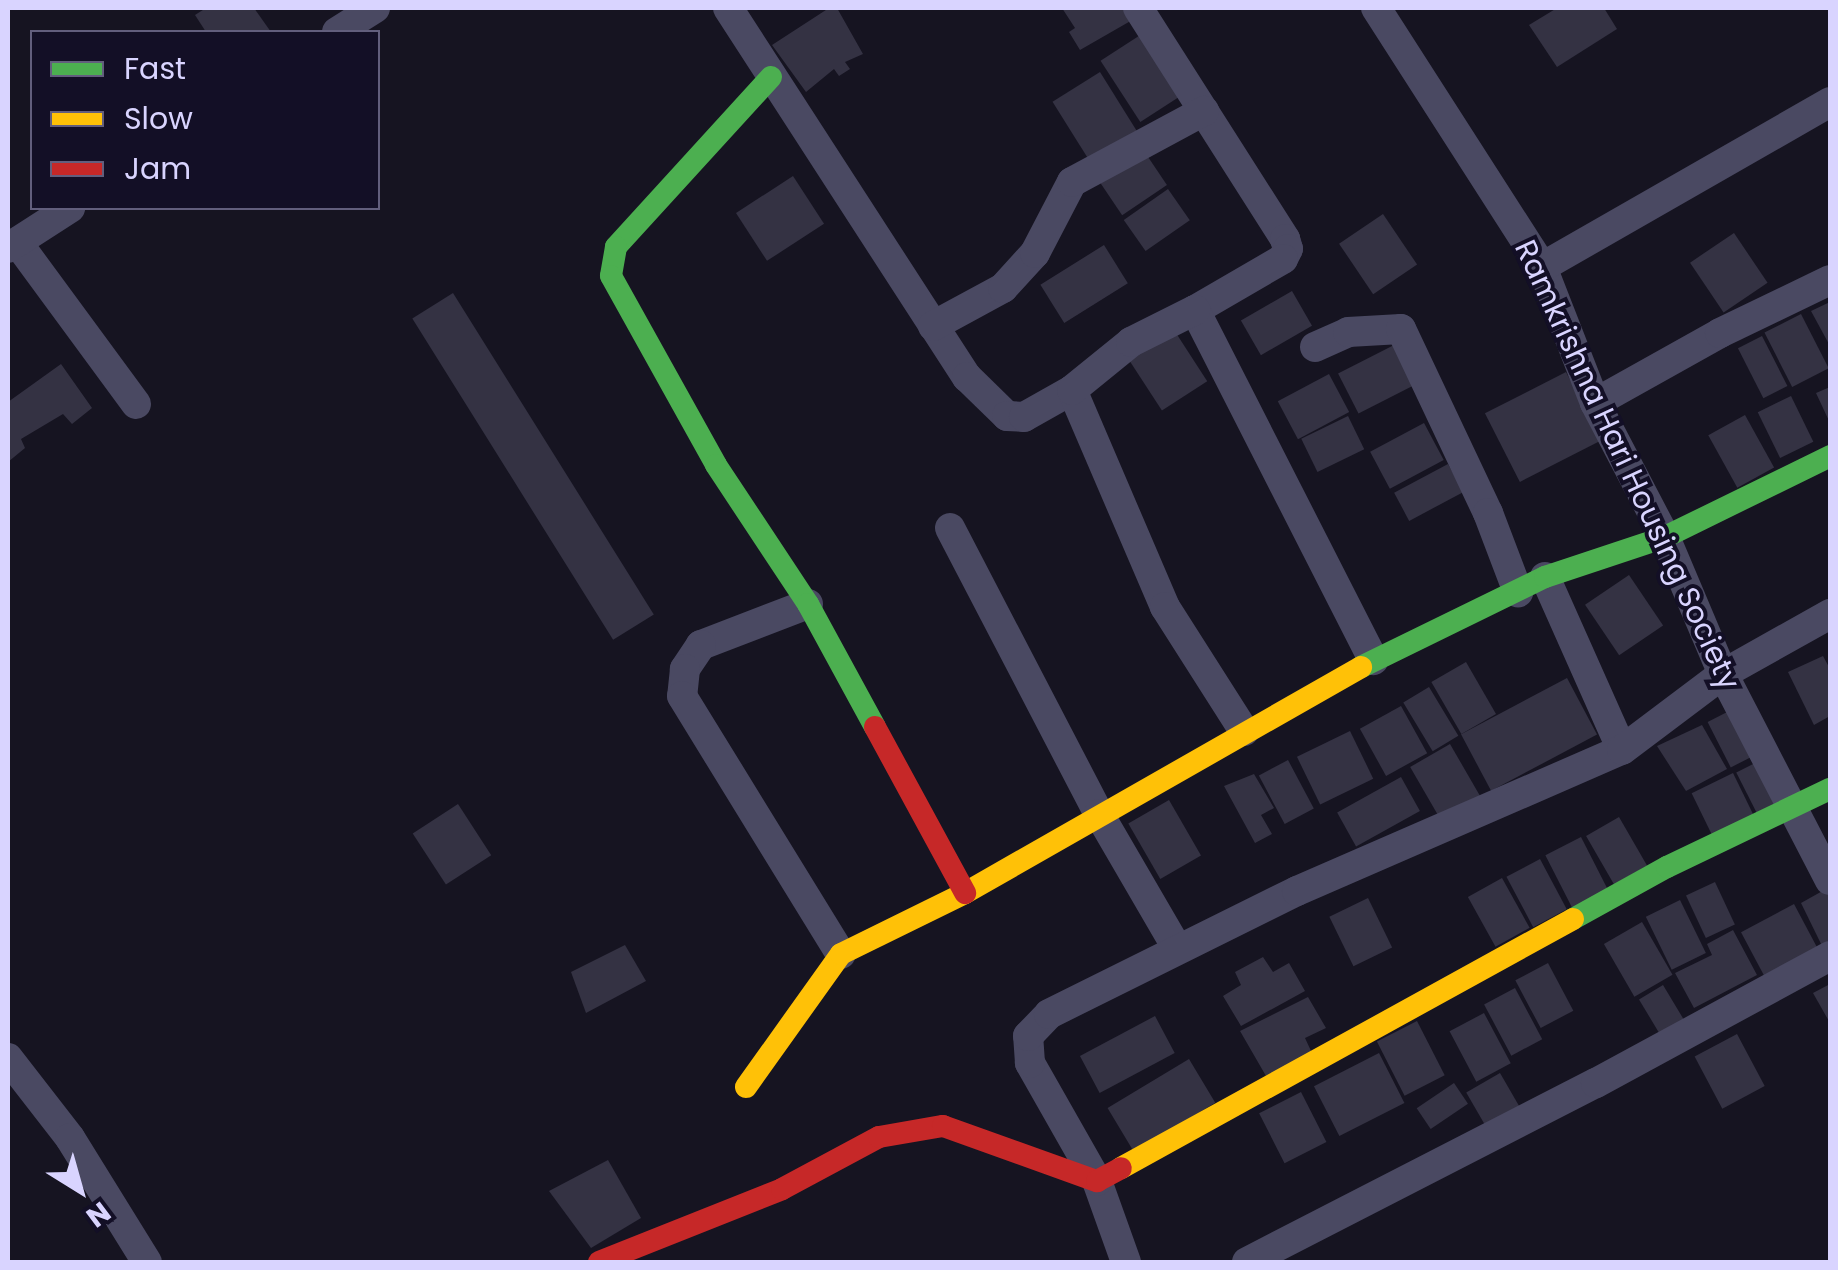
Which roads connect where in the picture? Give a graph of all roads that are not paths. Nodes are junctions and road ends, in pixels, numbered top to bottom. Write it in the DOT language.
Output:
graph roads {
  1 [pos="375,8"];
  2 [pos="728,8"];
  3 [pos="1138,8"];
  4 [pos="1376,8"];
  5 [pos="340,30"];
  6 [pos="771,77"];
  7 [pos="1830,102"];
  8 [pos="1204,111"];
  9 [pos="67,210"];
  10 [pos="12,245"];
  11 [pos="1542,268"];
  12 [pos="1830,280"];
  13 [pos="1196,310"];
  14 [pos="933,326"];
  15 [pos="1315,346"];
  16 [pos="1072,390"];
  17 [pos="1595,403"];
  18 [pos="136,404"];
  19 [pos="1830,456"];
  20 [pos="950,528"];
  21 [pos="1665,538"];
  22 [pos="1546,577"];
  23 [pos="1518,592"];
  24 [pos="808,604"];
  25 [pos="1830,614"];
  26 [pos="1374,660"];
  27 [pos="1723,674"];
  28 [pos="1244,732"];
  29 [pos="1622,750"];
  30 [pos="1830,788"];
  31 [pos="1794,810"];
  32 [pos="1099,814"];
  33 [pos="1830,880"];
  34 [pos="965,892"];
  35 [pos="1177,948"];
  36 [pos="840,954"];
  37 [pos="1830,956"];
  38 [pos="8,1058"];
  39 [pos="746,1086"];
  40 [pos="1097,1180"];
  41 [pos="147,1262"];
  42 [pos="600,1262"];
  43 [pos="1126,1262"];
  44 [pos="1246,1262"];
  1 -- 5 [label="street"];
  2 -- 6 [label="street"];
  3 -- 8 [label="street"];
  4 -- 11 [label="street, Ramkrishna Hari Housing Society"];
  6 -- 14 [label="street"];
  6 -- 24 [label="street"];
  7 -- 11 [label="street"];
  8 -- 13 [label="street"];
  8 -- 14 [label="street"];
  9 -- 10 [label="street"];
  10 -- 18 [label="street"];
  11 -- 17 [label="street, Ramkrishna Hari Housing Society"];
  12 -- 17 [label="street"];
  13 -- 16 [label="street"];
  13 -- 26 [label="street"];
  14 -- 16 [label="street"];
  15 -- 23 [label="street"];
  16 -- 28 [label="street"];
  17 -- 21 [label="street, Ramkrishna Hari Housing Society"];
  19 -- 21 [label="street"];
  20 -- 32 [label="street"];
  21 -- 22 [label="street"];
  21 -- 27 [label="street, Ramkrishna Hari Housing Society"];
  22 -- 23 [label="street"];
  22 -- 29 [label="street"];
  23 -- 26 [label="street"];
  24 -- 34 [label="street"];
  24 -- 36 [label="street"];
  25 -- 27 [label="street"];
  26 -- 28 [label="street"];
  27 -- 29 [label="street"];
  27 -- 31 [label="street, Ramkrishna Hari Housing Society"];
  28 -- 32 [label="street"];
  29 -- 35 [label="street"];
  30 -- 31 [label="street"];
  31 -- 33 [label="street, Ramkrishna Hari Housing Society"];
  31 -- 40 [label="street"];
  32 -- 34 [label="street"];
  32 -- 35 [label="street"];
  34 -- 36 [label="street"];
  35 -- 40 [label="street"];
  36 -- 39 [label="street"];
  37 -- 44 [label="street"];
  38 -- 41 [label="street"];
  40 -- 42 [label="street"];
  40 -- 43 [label="street"];
}
